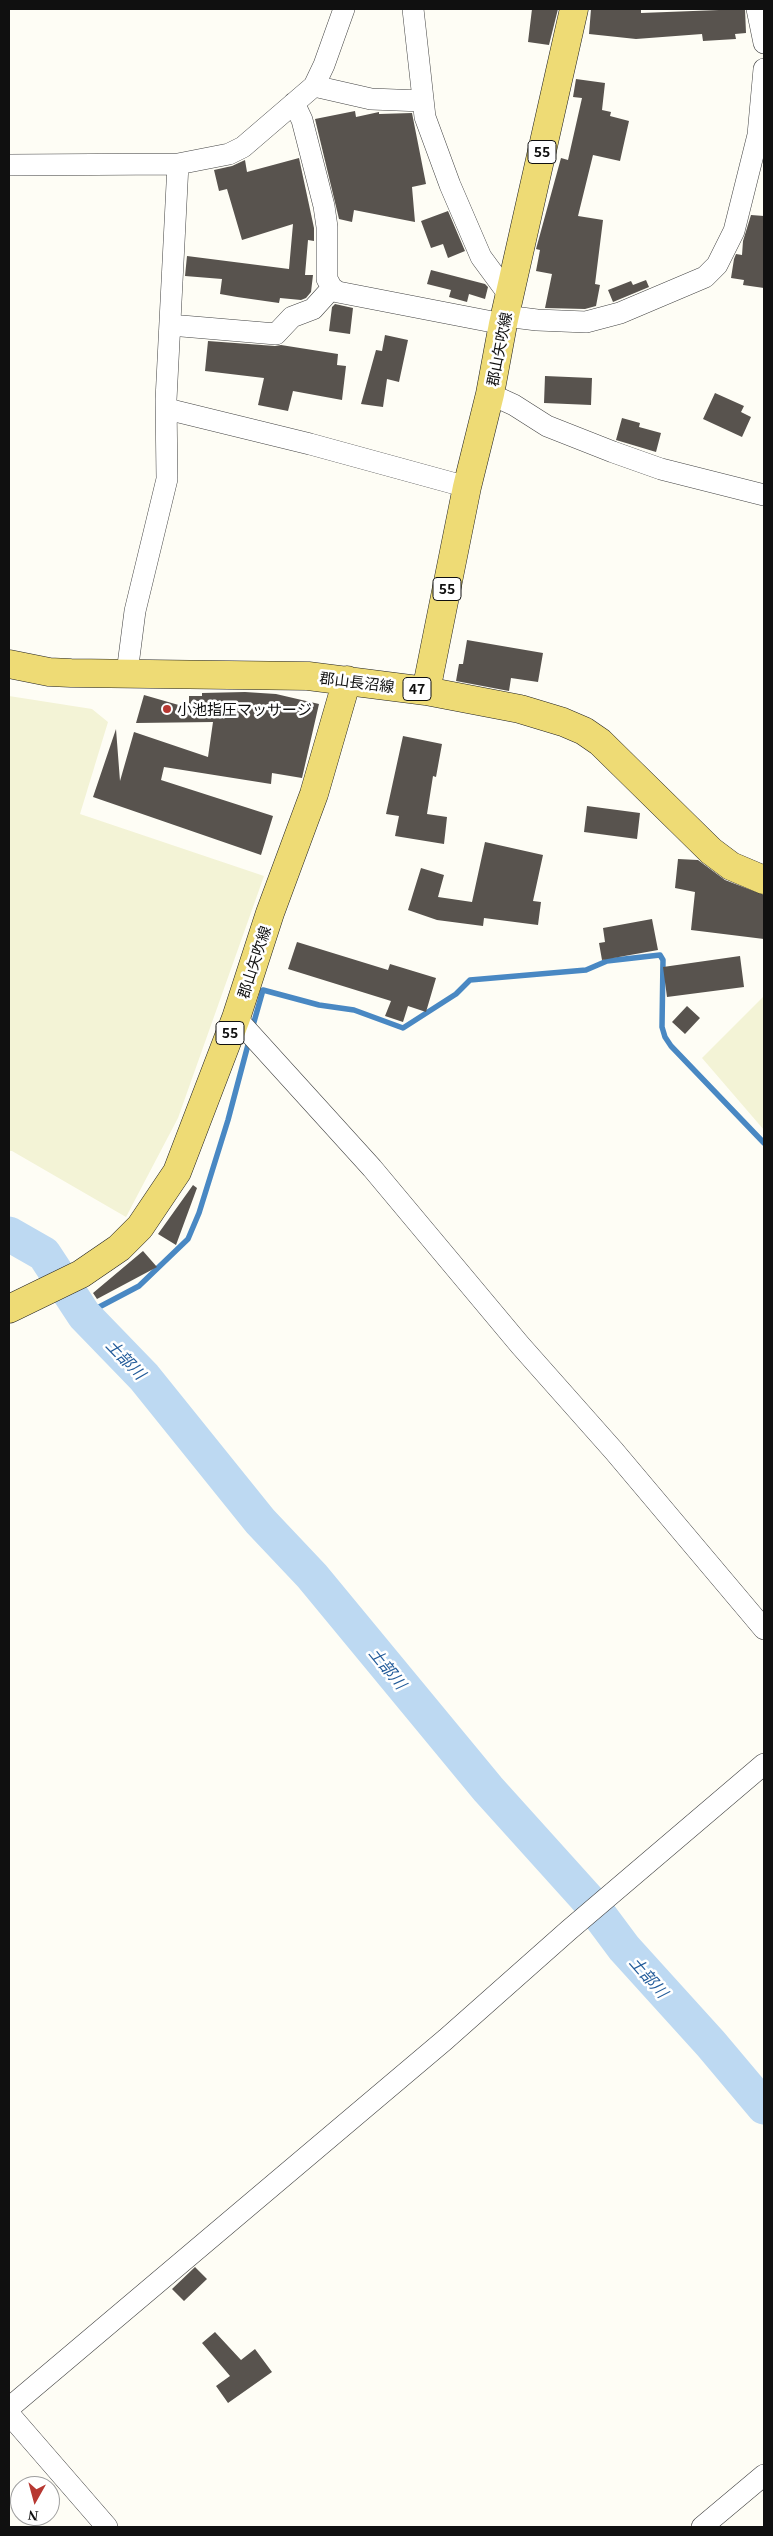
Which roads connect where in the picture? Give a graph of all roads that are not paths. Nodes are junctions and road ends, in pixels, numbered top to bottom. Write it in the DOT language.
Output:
graph roads {
  1 [pos="344,9"];
  2 [pos="413,9"];
  3 [pos="574,9"];
  4 [pos="757,9"];
  5 [pos="764,43"];
  6 [pos="764,68"];
  7 [pos="314,86"];
  8 [pos="422,100"];
  9 [pos="294,103"];
  10 [pos="178,164"];
  11 [pos="9,165"];
  12 [pos="332,288"];
  13 [pos="506,312"];
  14 [pos="170,325"];
  15 [pos="490,394"];
  16 [pos="166,409"];
  17 [pos="467,487"];
  18 [pos="764,495"];
  19 [pos="9,664"];
  20 [pos="128,673"];
  21 [pos="347,680"];
  22 [pos="426,691"];
  23 [pos="764,880"];
  24 [pos="236,1018"];
  25 [pos="9,1309"];
  26 [pos="764,1629"];
  27 [pos="764,1764"];
  28 [pos="9,2408"];
  29 [pos="9,2414"];
  30 [pos="764,2475"];
  31 [pos="107,2527"];
  32 [pos="702,2527"];
  1 -- 7 [label="street"];
  2 -- 8 [label="street"];
  3 -- 13 [label="main road, 郡山矢吹線 / 55"];
  4 -- 5 [label="street"];
  6 -- 13 [label="street"];
  7 -- 8 [label="street"];
  7 -- 9 [label="street"];
  8 -- 13 [label="street"];
  9 -- 10 [label="street"];
  9 -- 12 [label="street"];
  10 -- 11 [label="street"];
  10 -- 14 [label="street"];
  12 -- 13 [label="street"];
  12 -- 14 [label="street"];
  13 -- 15 [label="main road, 郡山矢吹線 / 55"];
  14 -- 16 [label="street"];
  15 -- 17 [label="main road, 郡山矢吹線 / 55"];
  15 -- 18 [label="street"];
  16 -- 17 [label="street"];
  16 -- 20 [label="street"];
  17 -- 22 [label="main road, 郡山矢吹線 / 55"];
  19 -- 20 [label="main road, 郡山長沼線 / 47"];
  20 -- 21 [label="main road, 郡山長沼線 / 47"];
  21 -- 22 [label="main road, 郡山長沼線 / 47"];
  21 -- 24 [label="main road, 郡山矢吹線 / 55"];
  22 -- 23 [label="main road, 郡山長沼線 / 47"];
  24 -- 25 [label="main road, 郡山矢吹線 / 55"];
  24 -- 26 [label="street"];
  27 -- 28 [label="street"];
  29 -- 31 [label="street"];
  30 -- 32 [label="street"];
}
